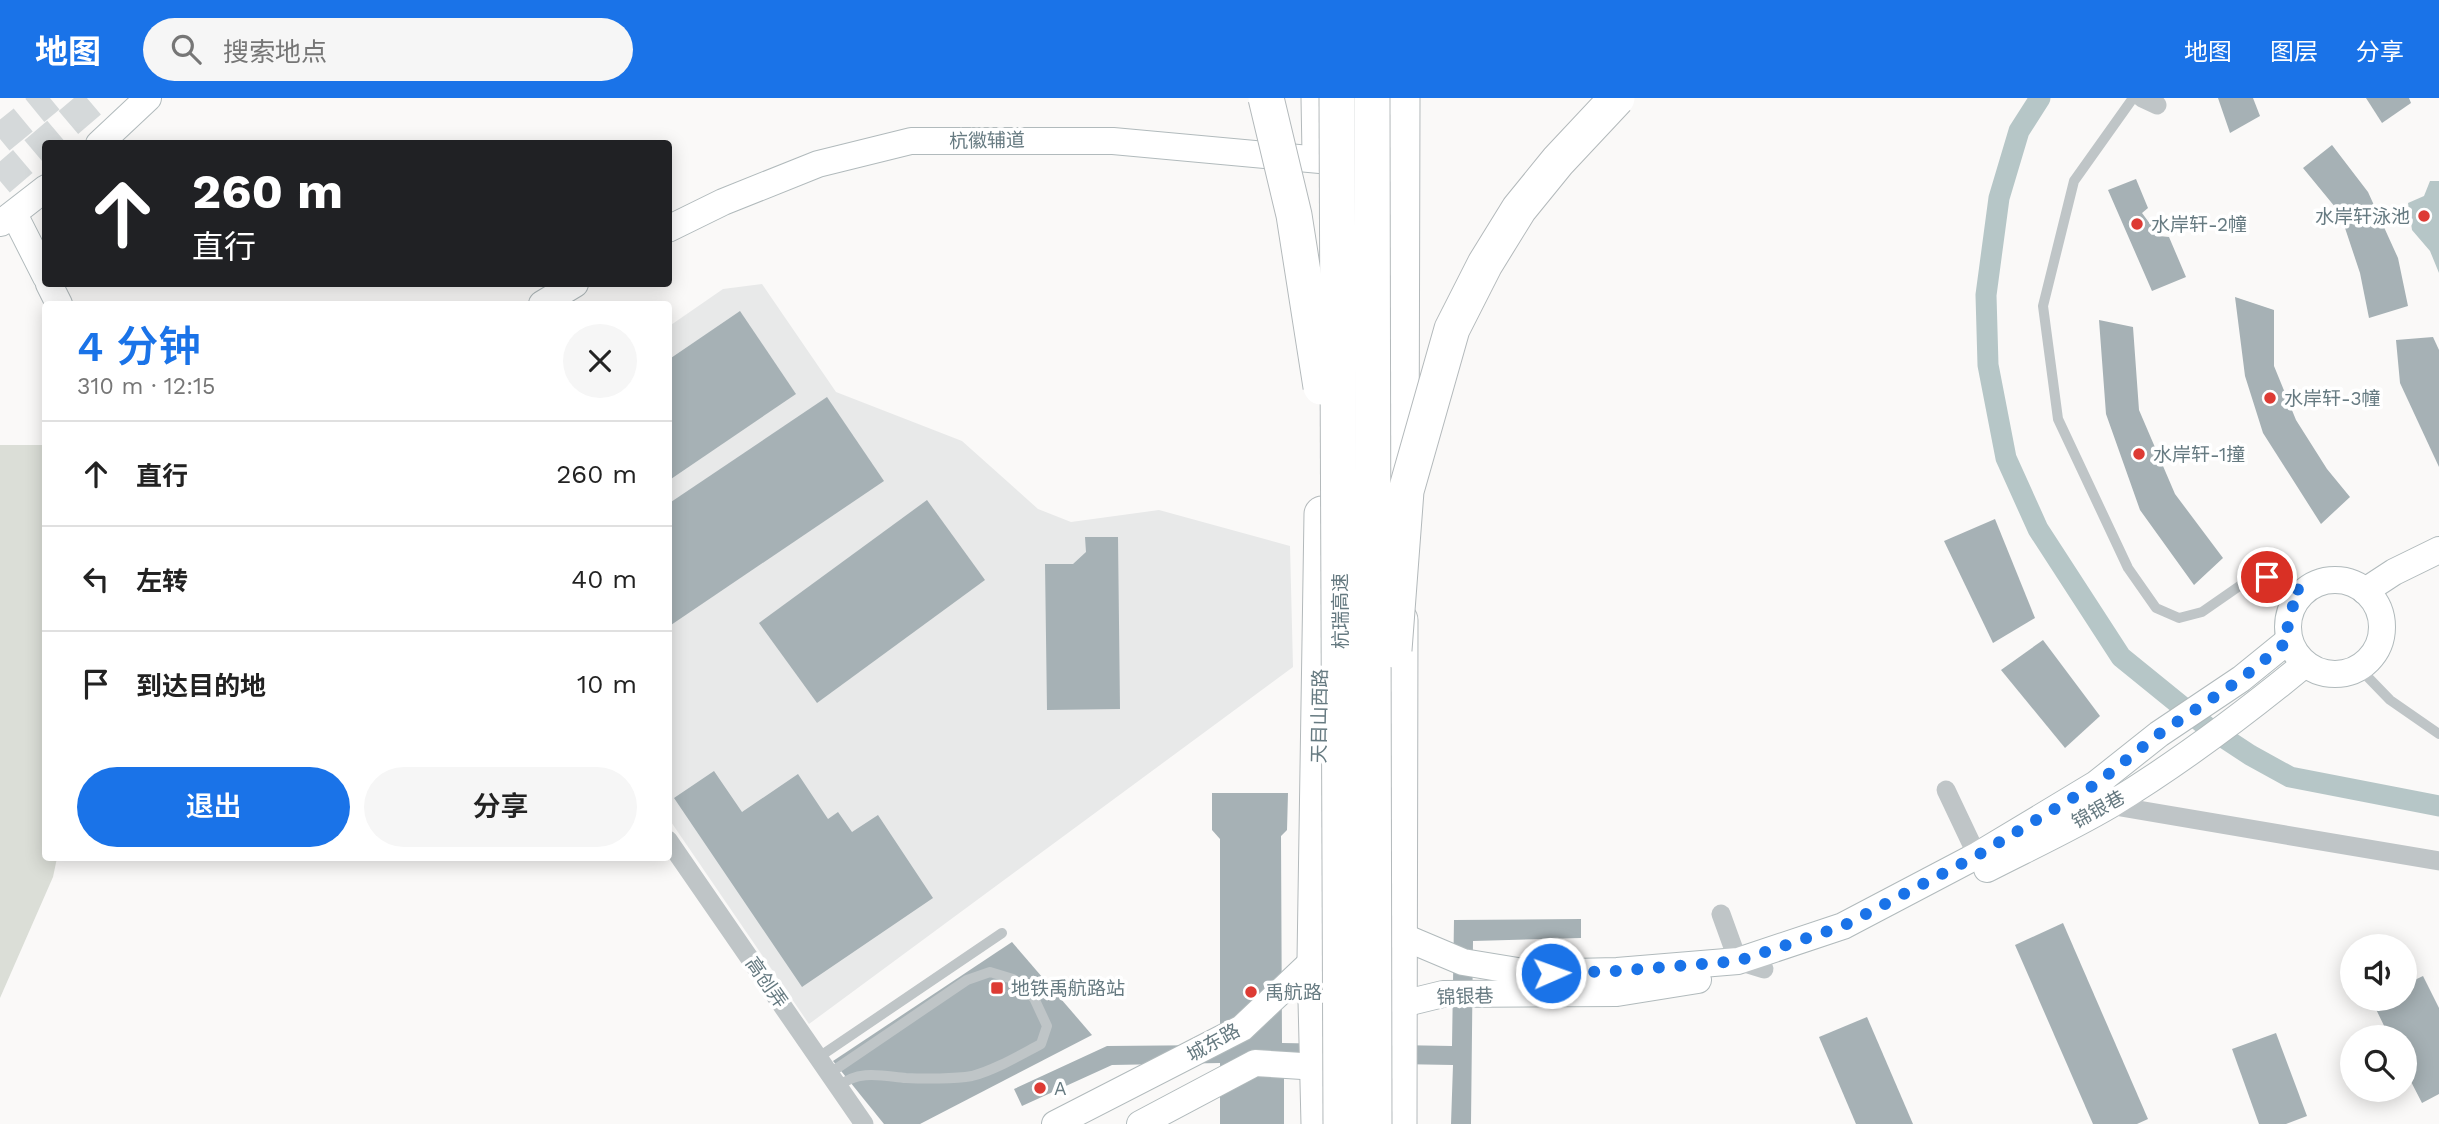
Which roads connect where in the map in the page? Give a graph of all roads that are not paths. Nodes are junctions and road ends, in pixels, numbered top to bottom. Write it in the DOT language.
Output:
graph roads {
  1 [pos="148,98"];
  2 [pos="1266,98"];
  3 [pos="1320,98"];
  4 [pos="1338,98"];
  5 [pos="1372,98"];
  6 [pos="1402,98"];
  7 [pos="1617,98"];
  8 [pos="2133,98"];
  9 [pos="103,140"];
  10 [pos="1320,160"];
  11 [pos="42,191"];
  12 [pos="7,219"];
  13 [pos="672,227"];
  14 [pos="42,271"];
  15 [pos="570,287"];
  16 [pos="547,301"];
  17 [pos="1340,514"];
  18 [pos="2439,551"];
  19 [pos="2365,591"];
  20 [pos="2302,593"];
  21 [pos="2289,640"];
  22 [pos="2305,664"];
  23 [pos="2359,668"];
  24 [pos="2439,734"];
  25 [pos="1946,790"];
  26 [pos="2102,795"];
  27 [pos="672,846"];
  28 [pos="2439,861"];
  29 [pos="1981,863"];
  30 [pos="1721,915"];
  31 [pos="1386,932"];
  32 [pos="1002,933"];
  33 [pos="1315,959"];
  34 [pos="1738,961"];
  35 [pos="1764,970"];
  36 [pos="1398,1004"];
  37 [pos="1318,1067"];
  38 [pos="829,1072"];
  39 [pos="864,1124"];
  40 [pos="1055,1124"];
  41 [pos="1140,1124"];
  42 [pos="1319,1124"];
  43 [pos="1341,1124"];
  44 [pos="1374,1124"];
  45 [pos="1399,1124"];
  1 -- 9 [label="main road"];
  2 -- 17 [label="highway, bridge"];
  3 -- 10 [label="highway, 天目山西路"];
  4 -- 17 [label="highway, 杭瑞高速, bridge"];
  5 -- 31 [label="highway, 杭瑞高速, bridge"];
  6 -- 31 [label="highway"];
  7 -- 31 [label="highway, bridge"];
  8 -- 20 [label="lane"];
  10 -- 13 [label="main road, 杭徽辅道"];
  10 -- 33 [label="highway, 天目山西路"];
  11 -- 12 [label="main road"];
  12 -- 14 [label="main road"];
  15 -- 16 [label="main road"];
  17 -- 43 [label="highway, 杭瑞高速, bridge"];
  18 -- 19 [label="main road"];
  19 -- 20 [label="main road"];
  19 -- 23 [label="main road"];
  20 -- 21 [label="main road"];
  21 -- 22 [label="main road"];
  21 -- 26 [label="main road, 锦银巷"];
  22 -- 23 [label="main road"];
  22 -- 26 [label="main road, 锦银巷"];
  23 -- 24 [label="lane"];
  25 -- 29 [label="street"];
  26 -- 28 [label="street"];
  26 -- 29 [label="main road, 锦银巷"];
  27 -- 38 [label="street, 高创弄"];
  29 -- 34 [label="main road, 锦银巷"];
  29 -- 35 [label="main road, 锦银巷"];
  30 -- 34 [label="street"];
  31 -- 33 [label="main road, 城东路"];
  31 -- 34 [label="main road, 锦银巷"];
  31 -- 36 [label="highway"];
  31 -- 44 [label="highway, 杭瑞高速, bridge"];
  32 -- 38 [label="lane"];
  33 -- 37 [label="highway, 天目山西路"];
  33 -- 40 [label="main road, 城东路"];
  34 -- 35 [label="street"];
  35 -- 36 [label="main road, 锦银巷"];
  36 -- 37 [label="main road"];
  36 -- 45 [label="highway"];
  37 -- 41 [label="main road, 城东路"];
  37 -- 42 [label="highway, 天目山西路"];
  38 -- 38 [label="lane"];
  38 -- 39 [label="street, 高创弄"];
}
